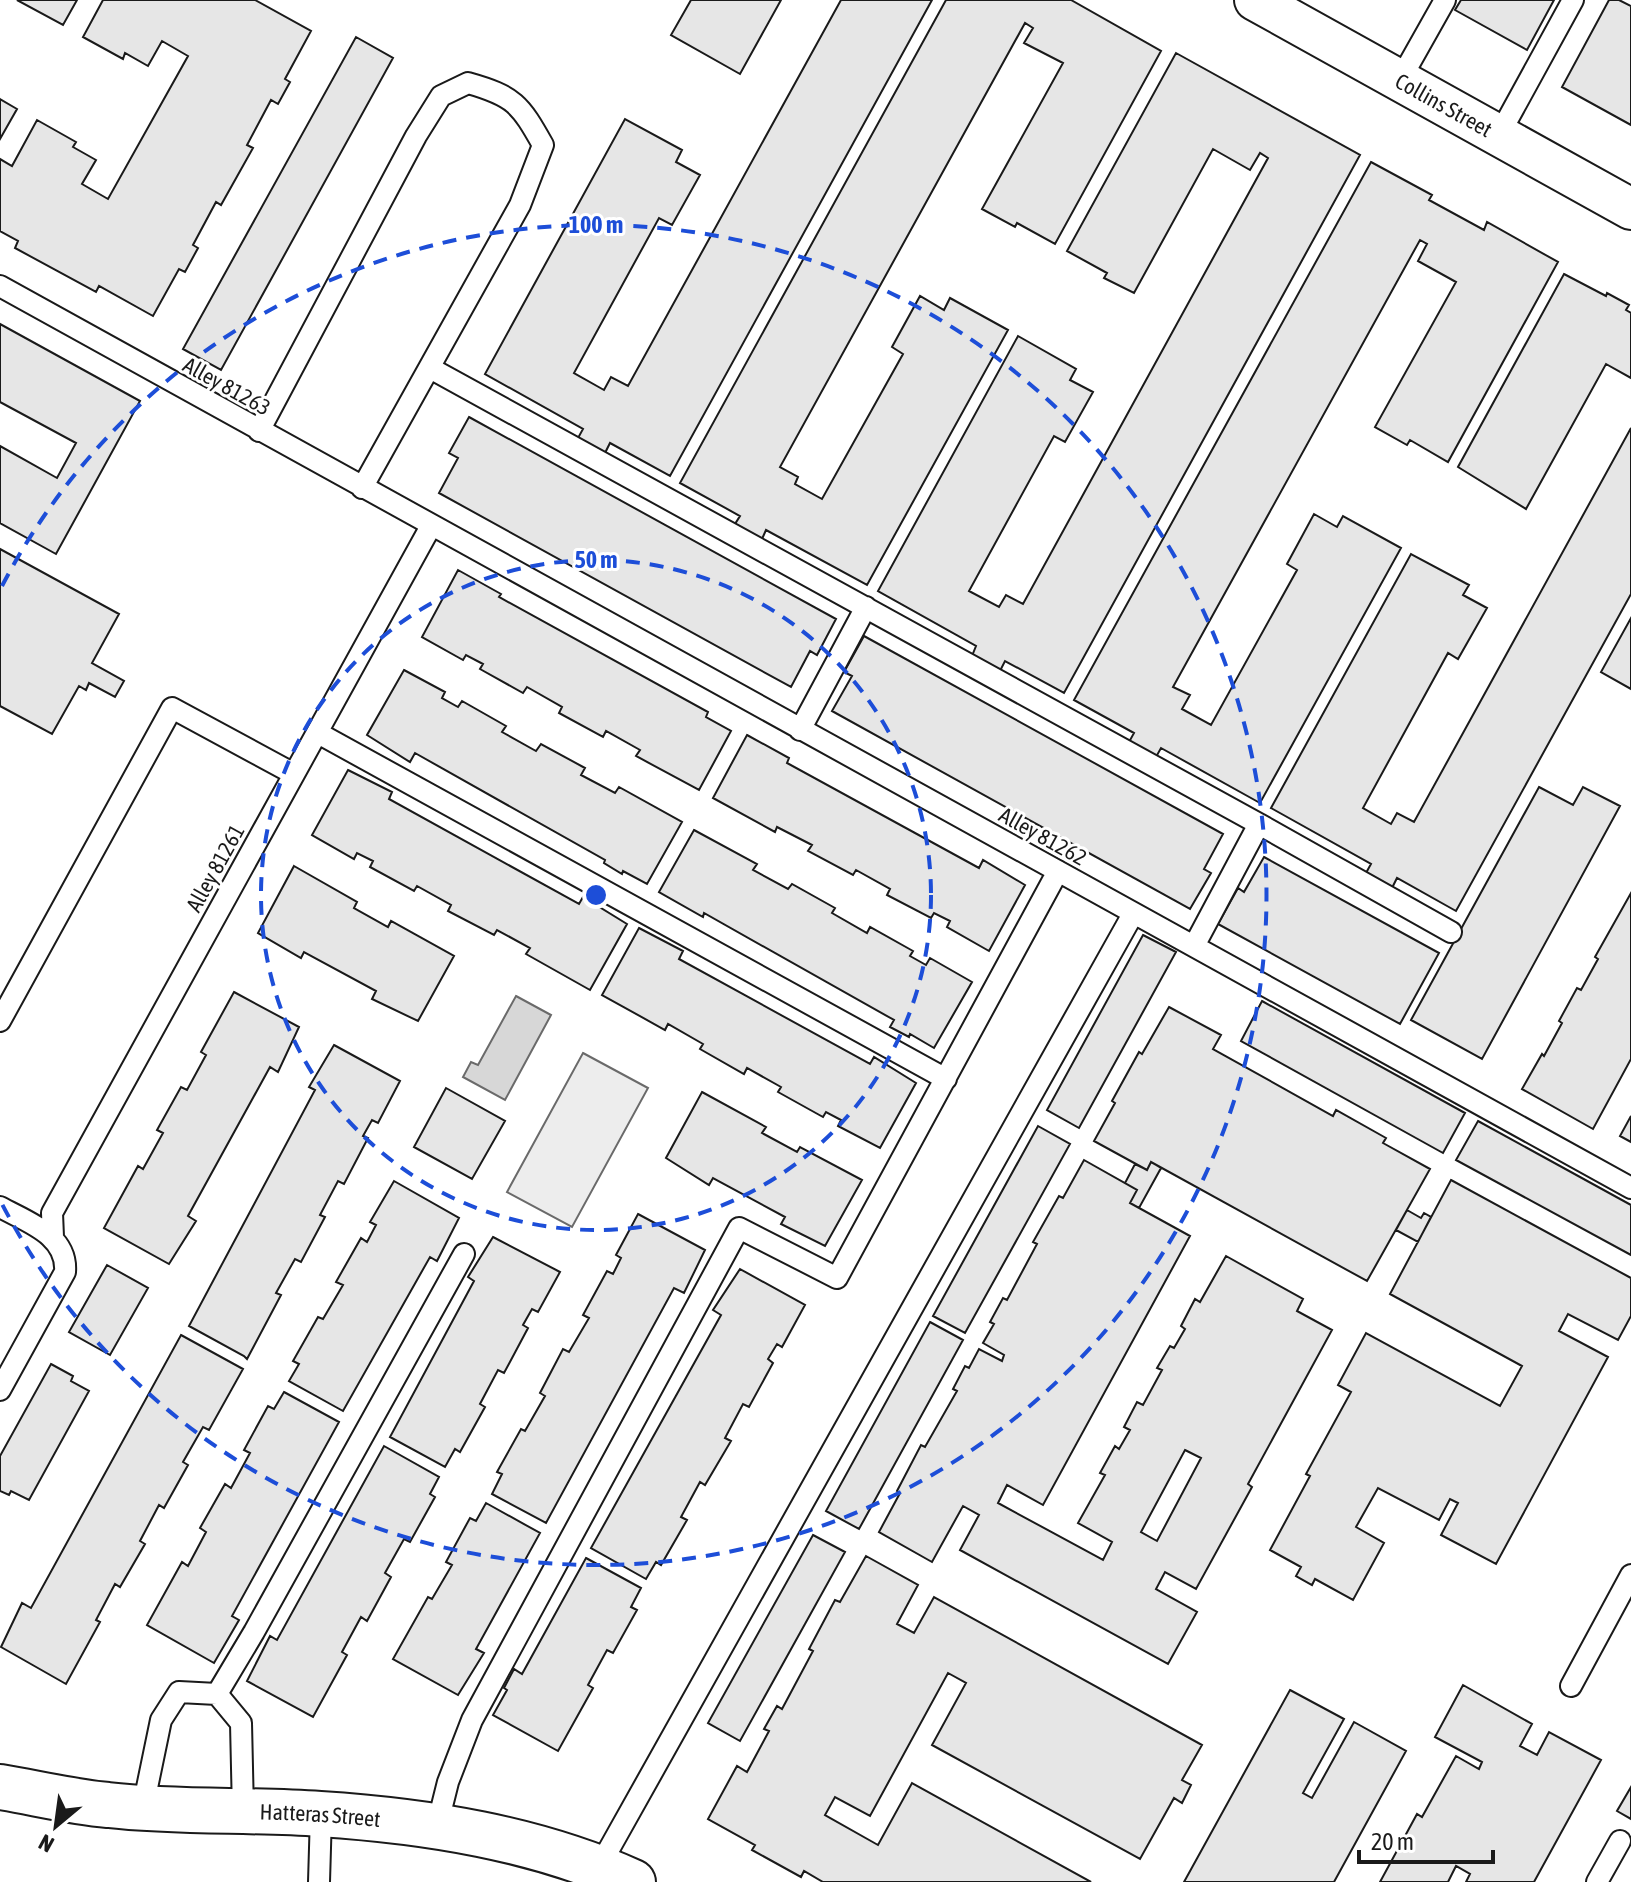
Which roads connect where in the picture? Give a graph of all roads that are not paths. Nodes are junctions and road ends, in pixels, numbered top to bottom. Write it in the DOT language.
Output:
graph roads {
  1 [pos="1255,0"];
  2 [pos="1445,0"];
  3 [pos="1573,0"];
  4 [pos="1400,80"];
  5 [pos="1499,135"];
  6 [pos="1631,209"];
  7 [pos="0,286"];
  8 [pos="430,368"];
  9 [pos="259,431"];
  10 [pos="362,488"];
  11 [pos="431,526"];
  12 [pos="866,607"];
  13 [pos="800,730"];
  14 [pos="318,733"];
  15 [pos="294,774"];
  16 [pos="1259,824"];
  17 [pos="1058,871"];
  18 [pos="1133,914"];
  19 [pos="1451,932"];
  20 [pos="1194,946"];
  21 [pos="0,1021"];
  22 [pos="946,1079"];
  23 [pos="1631,1188"];
  24 [pos="0,1207"];
  25 [pos="53,1237"];
  26 [pos="464,1254"];
  27 [pos="0,1390"];
  28 [pos="1631,1575"];
  29 [pos="1571,1686"];
  30 [pos="217,1694"];
  31 [pos="0,1787"];
  32 [pos="143,1807"];
  33 [pos="243,1812"];
  34 [pos="321,1814"];
  35 [pos="437,1826"];
  36 [pos="1620,1841"];
  37 [pos="616,1874"];
  38 [pos="319,1882"];
  39 [pos="1597,1882"];
  1 -- 4 [label="street, Collins Street"];
  2 -- 4 [label="lane"];
  3 -- 5 [label="lane"];
  4 -- 5 [label="street, Collins Street"];
  5 -- 6 [label="street, Collins Street"];
  7 -- 9 [label="lane, Alley 81263"];
  8 -- 9 [label="lane"];
  8 -- 10 [label="lane"];
  8 -- 12 [label="lane"];
  9 -- 10 [label="lane, Alley 81263"];
  10 -- 11 [label="lane, Alley 81263"];
  11 -- 13 [label="lane, Alley 81262"];
  11 -- 14 [label="lane, Alley 81261"];
  12 -- 13 [label="lane"];
  12 -- 16 [label="lane"];
  13 -- 17 [label="lane, Alley 81262"];
  14 -- 15 [label="lane, Alley 81261"];
  14 -- 22 [label="lane"];
  15 -- 21 [label="lane"];
  15 -- 25 [label="lane, Alley 81261"];
  16 -- 19 [label="lane"];
  16 -- 20 [label="lane"];
  17 -- 18 [label="lane, Alley 81262"];
  17 -- 22 [label="lane"];
  18 -- 20 [label="lane, Alley 81262"];
  18 -- 37 [label="lane"];
  20 -- 23 [label="lane, Alley 81262"];
  22 -- 35 [label="lane"];
  24 -- 25 [label="lane"];
  25 -- 27 [label="lane"];
  26 -- 30 [label="lane"];
  28 -- 29 [label="lane"];
  30 -- 32 [label="lane"];
  30 -- 33 [label="lane"];
  31 -- 32 [label="street, Hatteras Street"];
  32 -- 33 [label="street, Hatteras Street"];
  33 -- 34 [label="street, Hatteras Street"];
  34 -- 35 [label="street, Hatteras Street"];
  34 -- 38 [label="lane"];
  35 -- 37 [label="street, Hatteras Street"];
  36 -- 39 [label="lane"];
}
